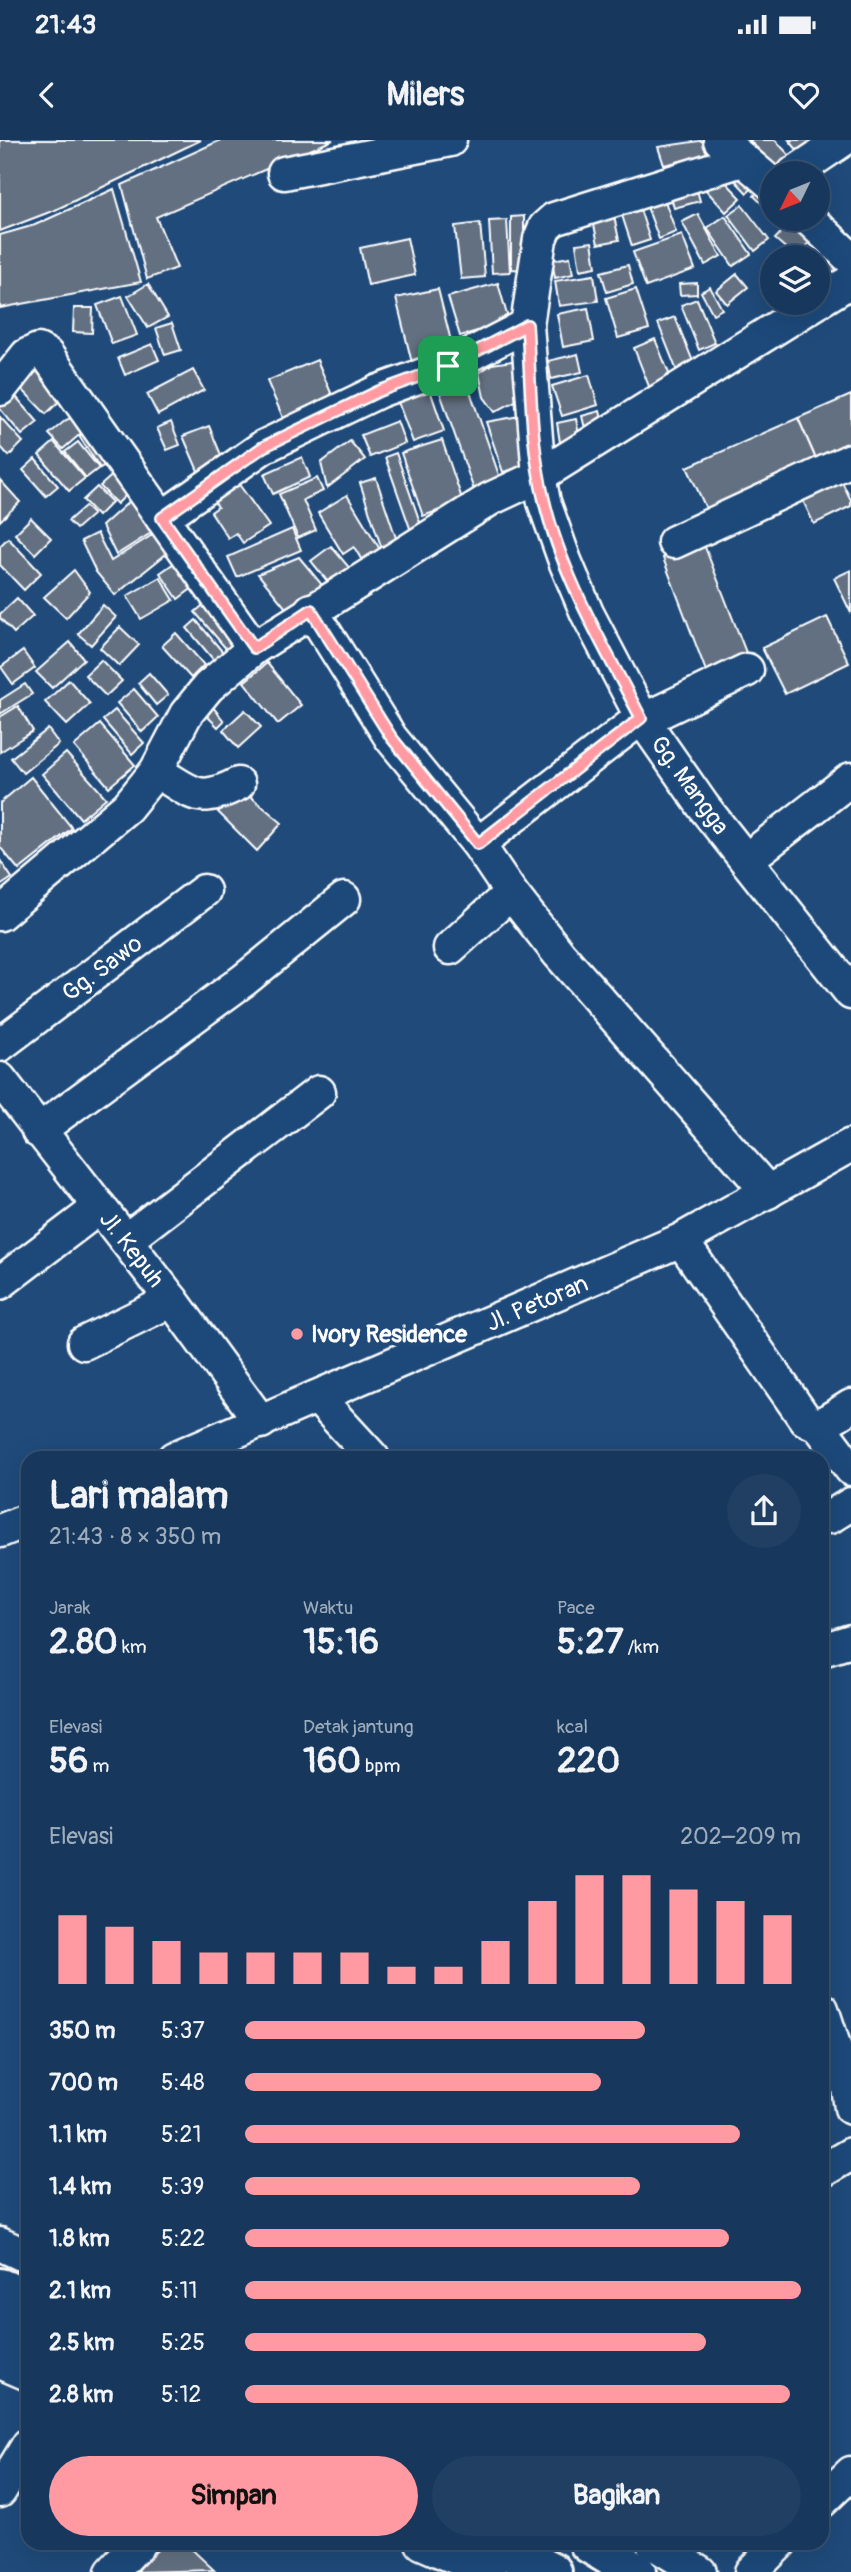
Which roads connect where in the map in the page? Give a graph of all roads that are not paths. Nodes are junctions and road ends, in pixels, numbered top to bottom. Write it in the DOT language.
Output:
graph roads {
  1 [pos="450,140"];
  2 [pos="843,140"];
  3 [pos="731,150"];
  4 [pos="812,161"];
  5 [pos="284,173"];
  6 [pos="760,174"];
  7 [pos="822,231"];
  8 [pos="851,259"];
  9 [pos="851,281"];
  10 [pos="830,294"];
  11 [pos="796,315"];
  12 [pos="527,325"];
  13 [pos="0,389"];
  14 [pos="851,460"];
  15 [pos="539,476"];
  16 [pos="162,518"];
  17 [pos="674,542"];
  18 [pos="311,610"];
  19 [pos="254,648"];
  20 [pos="747,670"];
  21 [pos="642,719"];
  22 [pos="156,771"];
  23 [pos="851,779"];
  24 [pos="238,784"];
  25 [pos="478,844"];
  26 [pos="746,860"];
  27 [pos="204,891"];
  28 [pos="511,893"];
  29 [pos="344,900"];
  30 [pos="0,914"];
  31 [pos="450,948"];
  32 [pos="851,992"];
  33 [pos="0,1045"];
  34 [pos="3,1091"];
  35 [pos="319,1092"];
  36 [pos="38,1131"];
  37 [pos="851,1145"];
  38 [pos="768,1192"];
  39 [pos="100,1207"];
  40 [pos="126,1240"];
  41 [pos="681,1240"];
  42 [pos="0,1283"];
  43 [pos="172,1300"];
  44 [pos="84,1343"];
  45 [pos="317,1397"];
  46 [pos="851,1406"];
  47 [pos="261,1422"];
  48 [pos="819,1426"];
  49 [pos="191,1451"];
  50 [pos="367,1451"];
  51 [pos="851,1469"];
  52 [pos="21,1523"];
  53 [pos="0,1531"];
  54 [pos="851,1641"];
  55 [pos="829,1648"];
  56 [pos="829,2030"];
  57 [pos="851,2108"];
  58 [pos="851,2154"];
  59 [pos="829,2167"];
  60 [pos="0,2245"];
  61 [pos="21,2254"];
  62 [pos="0,2288"];
  63 [pos="21,2297"];
  64 [pos="0,2326"];
  65 [pos="21,2335"];
  66 [pos="0,2362"];
  67 [pos="21,2371"];
  68 [pos="21,2456"];
  69 [pos="851,2473"];
  70 [pos="0,2491"];
  71 [pos="829,2494"];
  72 [pos="133,2550"];
  73 [pos="508,2550"];
  74 [pos="600,2550"];
  75 [pos="664,2550"];
  76 [pos="773,2550"];
  77 [pos="434,2552"];
  78 [pos="113,2572"];
  79 [pos="489,2572"];
  80 [pos="552,2572"];
  81 [pos="636,2572"];
  82 [pos="700,2572"];
  83 [pos="751,2572"];
  1 -- 5 [label="street"];
  2 -- 4 [label="street"];
  3 -- 6 [label="street"];
  3 -- 12 [label="street, Gg. Mangga"];
  7 -- 8 [label="street"];
  9 -- 10 [label="street"];
  11 -- 15 [label="street"];
  12 -- 15 [label="street, Gg. Mangga"];
  12 -- 16 [label="street"];
  13 -- 16 [label="street"];
  14 -- 17 [label="street"];
  15 -- 18 [label="street"];
  15 -- 21 [label="street, Gg. Mangga"];
  16 -- 19 [label="street"];
  18 -- 19 [label="street"];
  18 -- 25 [label="street"];
  19 -- 22 [label="street"];
  20 -- 21 [label="street"];
  21 -- 25 [label="street"];
  21 -- 26 [label="street, Gg. Mangga"];
  22 -- 24 [label="street"];
  22 -- 30 [label="street"];
  23 -- 26 [label="street"];
  25 -- 28 [label="street"];
  26 -- 32 [label="street, Gg. Mangga"];
  27 -- 33 [label="street, Gg. Sawo"];
  28 -- 31 [label="street"];
  28 -- 38 [label="street"];
  29 -- 36 [label="street"];
  34 -- 36 [label="street, Jl. Kepuh"];
  35 -- 40 [label="street"];
  36 -- 39 [label="street, Jl. Kepuh"];
  37 -- 38 [label="street, Jl. Petoran"];
  38 -- 41 [label="street, Jl. Petoran"];
  39 -- 40 [label="street, Jl. Kepuh"];
  39 -- 42 [label="street"];
  40 -- 43 [label="street, Jl. Kepuh"];
  41 -- 45 [label="street, Jl. Petoran"];
  41 -- 48 [label="street"];
  43 -- 44 [label="street"];
  43 -- 47 [label="street, Jl. Kepuh"];
  45 -- 47 [label="street, Jl. Petoran"];
  45 -- 50 [label="street"];
  46 -- 48 [label="street"];
  47 -- 49 [label="street, Jl. Petoran"];
  48 -- 51 [label="street"];
  52 -- 53 [label="street"];
  54 -- 55 [label="street"];
  56 -- 57 [label="street"];
  58 -- 59 [label="street"];
  60 -- 61 [label="street"];
  62 -- 63 [label="main road"];
  64 -- 65 [label="main road"];
  66 -- 67 [label="street"];
  68 -- 70 [label="street"];
  69 -- 71 [label="street"];
  72 -- 78 [label="street"];
  73 -- 80 [label="main road"];
  74 -- 81 [label="main road"];
  75 -- 82 [label="street"];
  76 -- 83 [label="street"];
  77 -- 79 [label="street"];
}
